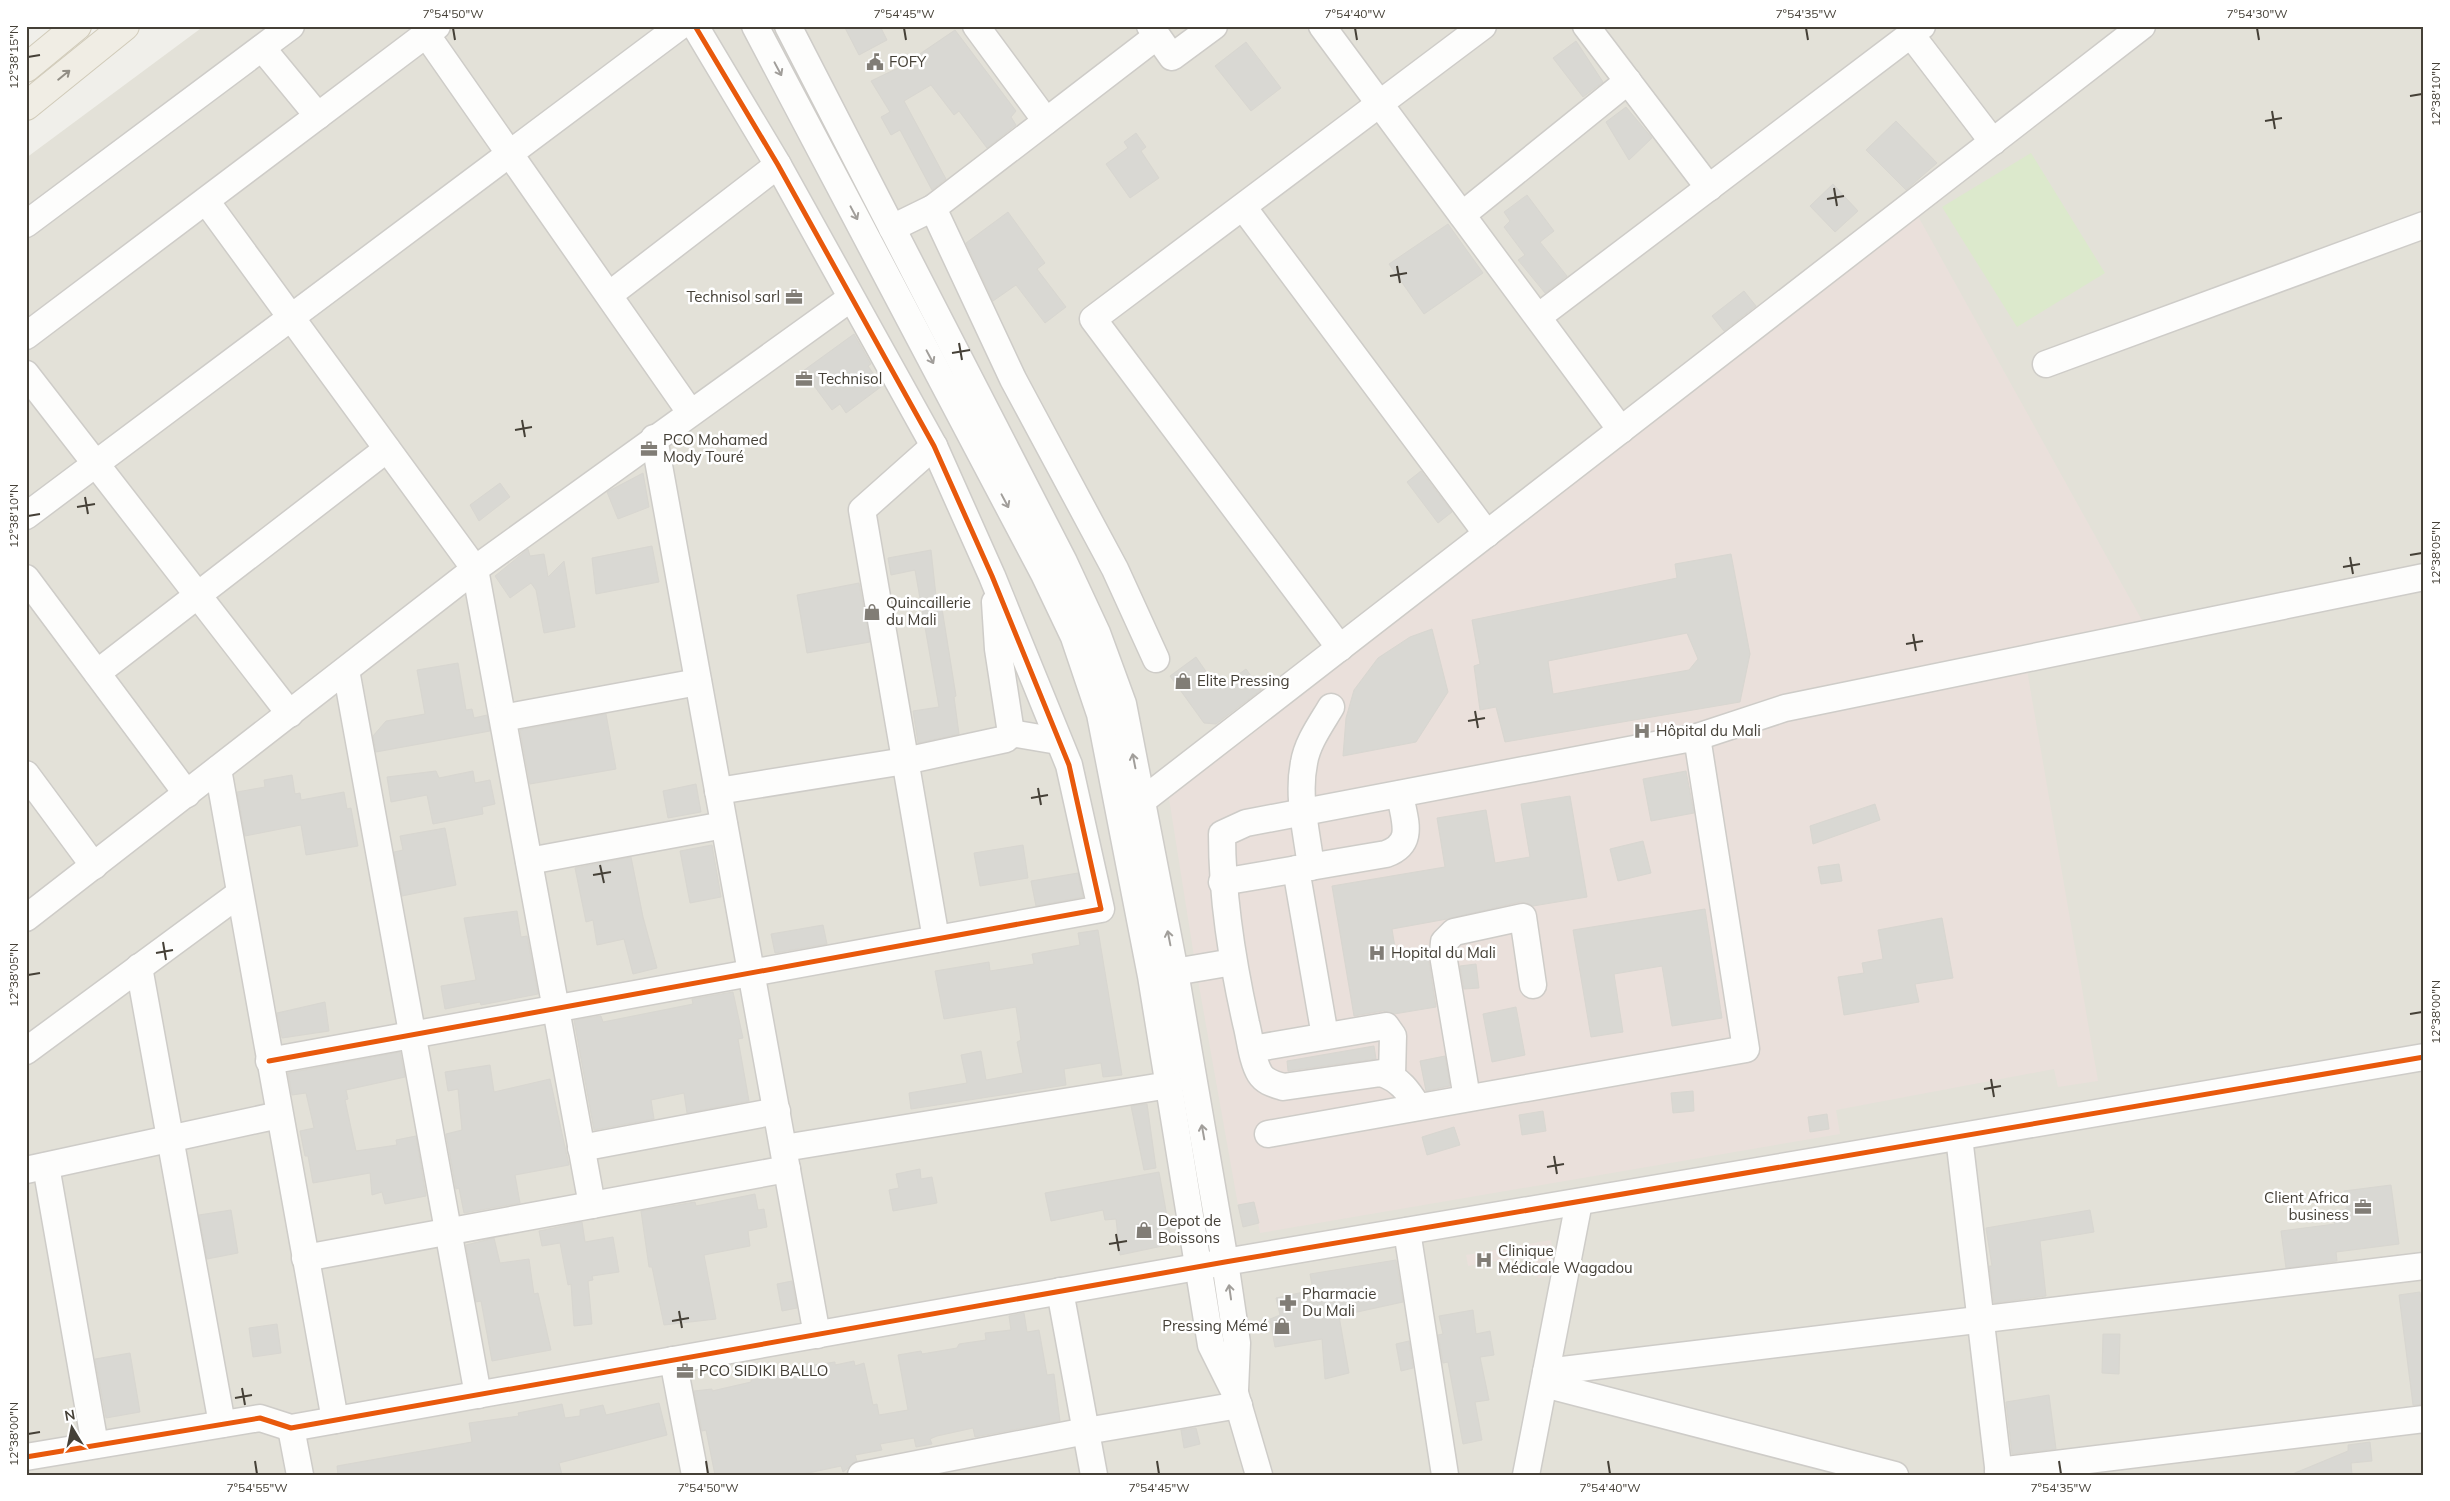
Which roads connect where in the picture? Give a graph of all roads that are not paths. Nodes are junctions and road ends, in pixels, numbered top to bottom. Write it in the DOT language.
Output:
graph roads {
  1 [pos="77,26"];
  2 [pos="125,26"];
  3 [pos="291,26"];
  4 [pos="680,26"];
  5 [pos="695,26"];
  6 [pos="755,26"];
  7 [pos="788,26"];
  8 [pos="976,26"];
  9 [pos="1214,26"];
  10 [pos="1322,26"];
  11 [pos="1483,26"];
  12 [pos="1586,26"];
  13 [pos="2142,26"];
  14 [pos="431,30"];
  15 [pos="1154,31"];
  16 [pos="1917,31"];
  17 [pos="262,48"];
  18 [pos="26,68"];
  19 [pos="1628,81"];
  20 [pos="1380,105"];
  21 [pos="26,106"];
  22 [pos="318,116"];
  23 [pos="1046,121"];
  24 [pos="1993,142"];
  25 [pos="510,154"];
  26 [pos="778,166"];
  27 [pos="1710,188"];
  28 [pos="206,200"];
  29 [pos="1243,207"];
  30 [pos="933,208"];
  31 [pos="1462,215"];
  32 [pos="26,224"];
  33 [pos="2424,225"];
  34 [pos="892,228"];
  35 [pos="609,295"];
  36 [pos="851,298"];
  37 [pos="291,318"];
  38 [pos="1538,318"];
  39 [pos="26,336"];
  40 [pos="2046,364"];
  41 [pos="26,374"];
  42 [pos="690,412"];
  43 [pos="1621,430"];
  44 [pos="654,438"];
  45 [pos="934,446"];
  46 [pos="387,449"];
  47 [pos="96,464"];
  48 [pos="26,516"];
  49 [pos="1487,534"];
  50 [pos="476,569"];
  51 [pos="992,576"];
  52 [pos="2424,577"];
  53 [pos="26,578"];
  54 [pos="198,595"];
  55 [pos="1340,648"];
  56 [pos="1156,659"];
  57 [pos="346,670"];
  58 [pos="97,673"];
  59 [pos="698,682"];
  60 [pos="1330,708"];
  61 [pos="290,714"];
  62 [pos="503,718"];
  63 [pos="1011,733"];
  64 [pos="1696,737"];
  65 [pos="1058,741"];
  66 [pos="905,761"];
  67 [pos="218,770"];
  68 [pos="26,774"];
  69 [pos="718,791"];
  70 [pos="187,794"];
  71 [pos="1400,794"];
  72 [pos="1142,801"];
  73 [pos="1304,813"];
  74 [pos="724,825"];
  75 [pos="529,861"];
  76 [pos="94,866"];
  77 [pos="1304,868"];
  78 [pos="1222,882"];
  79 [pos="239,894"];
  80 [pos="26,918"];
  81 [pos="936,939"];
  82 [pos="1233,962"];
  83 [pos="140,967"];
  84 [pos="751,973"];
  85 [pos="1163,974"];
  86 [pos="1533,985"];
  87 [pos="556,1009"];
  88 [pos="412,1035"];
  89 [pos="1325,1036"];
  90 [pos="1252,1049"];
  91 [pos="26,1050"];
  92 [pos="2424,1057"];
  93 [pos="269,1061"];
  94 [pos="1392,1076"];
  95 [pos="1169,1084"];
  96 [pos="1467,1098"];
  97 [pos="1418,1107"];
  98 [pos="776,1111"];
  99 [pos="279,1115"];
  100 [pos="1268,1134"];
  101 [pos="1959,1137"];
  102 [pos="169,1138"];
  103 [pos="582,1148"];
  104 [pos="785,1159"];
  105 [pos="36,1168"];
  106 [pos="1579,1202"];
  107 [pos="592,1205"];
  108 [pos="1407,1231"];
  109 [pos="448,1232"];
  110 [pos="305,1258"];
  111 [pos="1226,1262"];
  112 [pos="2424,1266"];
  113 [pos="1198,1267"];
  114 [pos="1060,1292"];
  115 [pos="1980,1319"];
  116 [pos="817,1335"];
  117 [pos="673,1360"];
  118 [pos="1545,1378"];
  119 [pos="478,1395"];
  120 [pos="1237,1399"];
  121 [pos="2424,1418"];
  122 [pos="335,1420"];
  123 [pos="222,1424"];
  124 [pos="290,1428"];
  125 [pos="1086,1431"];
  126 [pos="95,1445"];
  127 [pos="26,1457"];
  128 [pos="1998,1473"];
  129 [pos="300,1475"];
  130 [pos="695,1475"];
  131 [pos="862,1475"];
  132 [pos="1094,1475"];
  133 [pos="1259,1475"];
  134 [pos="1445,1475"];
  135 [pos="1526,1475"];
  136 [pos="1895,1475"];
  1 -- 18 [label="main road"];
  21 -- 2 [label="main road, one-way"];
  3 -- 17 [label="street"];
  4 -- 25 [label="street"];
  5 -- 26 [label="street"];
  6 -- 85 [label="street, one-way"];
  7 -- 34 [label="street"];
  8 -- 23 [label="street"];
  9 -- 15 [label="street"];
  10 -- 20 [label="street"];
  11 -- 20 [label="street"];
  12 -- 19 [label="street"];
  13 -- 24 [label="street"];
  14 -- 22 [label="street"];
  14 -- 25 [label="street"];
  15 -- 23 [label="street"];
  16 -- 24 [label="street"];
  16 -- 27 [label="street"];
  17 -- 22 [label="street"];
  17 -- 32 [label="street"];
  19 -- 27 [label="street"];
  19 -- 31 [label="street"];
  20 -- 29 [label="street"];
  20 -- 31 [label="street"];
  22 -- 28 [label="street"];
  23 -- 30 [label="street"];
  24 -- 43 [label="street"];
  25 -- 35 [label="street"];
  25 -- 37 [label="street"];
  26 -- 35 [label="street"];
  26 -- 36 [label="street"];
  27 -- 38 [label="street"];
  28 -- 37 [label="street"];
  28 -- 39 [label="street"];
  29 -- 49 [label="street"];
  29 -- 55 [label="street"];
  30 -- 34 [label="street"];
  30 -- 56 [label="street"];
  31 -- 38 [label="street"];
  33 -- 40 [label="street"];
  72 -- 34 [label="street, one-way"];
  35 -- 42 [label="street"];
  36 -- 42 [label="street"];
  36 -- 45 [label="street"];
  37 -- 46 [label="street"];
  37 -- 47 [label="street"];
  38 -- 43 [label="street"];
  41 -- 47 [label="street"];
  42 -- 44 [label="street"];
  43 -- 49 [label="street"];
  44 -- 50 [label="street"];
  44 -- 59 [label="street"];
  45 -- 51 [label="street"];
  45 -- 66 [label="street"];
  46 -- 50 [label="street"];
  46 -- 54 [label="street"];
  47 -- 48 [label="street"];
  47 -- 54 [label="street"];
  49 -- 55 [label="street"];
  50 -- 57 [label="street"];
  50 -- 62 [label="street"];
  51 -- 63 [label="street"];
  51 -- 65 [label="street"];
  52 -- 64 [label="street"];
  53 -- 58 [label="street"];
  54 -- 58 [label="street"];
  54 -- 61 [label="street"];
  55 -- 72 [label="street"];
  57 -- 61 [label="street"];
  57 -- 88 [label="street"];
  58 -- 70 [label="street"];
  59 -- 62 [label="street"];
  59 -- 69 [label="street"];
  60 -- 73 [label="street"];
  61 -- 67 [label="street"];
  62 -- 75 [label="street"];
  63 -- 65 [label="street"];
  63 -- 66 [label="street"];
  64 -- 71 [label="street"];
  64 -- 96 [label="street"];
  65 -- 81 [label="street"];
  66 -- 69 [label="street"];
  66 -- 81 [label="street"];
  67 -- 70 [label="street"];
  67 -- 79 [label="street"];
  68 -- 76 [label="street"];
  69 -- 74 [label="street"];
  70 -- 76 [label="street"];
  71 -- 73 [label="street"];
  71 -- 77 [label="street"];
  85 -- 72 [label="street, one-way"];
  73 -- 77 [label="street"];
  73 -- 78 [label="street"];
  74 -- 75 [label="street"];
  74 -- 84 [label="street"];
  75 -- 87 [label="street"];
  76 -- 80 [label="street"];
  77 -- 78 [label="street"];
  77 -- 89 [label="street"];
  78 -- 82 [label="street"];
  79 -- 83 [label="street"];
  79 -- 93 [label="street"];
  81 -- 84 [label="street"];
  82 -- 85 [label="street"];
  82 -- 90 [label="street"];
  83 -- 91 [label="street"];
  83 -- 102 [label="street"];
  84 -- 87 [label="street"];
  84 -- 98 [label="street"];
  85 -- 95 [label="street"];
  111 -- 85 [label="street, one-way"];
  86 -- 96 [label="street"];
  87 -- 88 [label="street"];
  87 -- 103 [label="street"];
  88 -- 93 [label="street"];
  88 -- 109 [label="street"];
  89 -- 90 [label="street"];
  89 -- 94 [label="street"];
  90 -- 94 [label="street"];
  92 -- 101 [label="street"];
  93 -- 99 [label="street"];
  94 -- 97 [label="street"];
  95 -- 104 [label="street"];
  95 -- 113 [label="street"];
  96 -- 97 [label="street"];
  97 -- 100 [label="street"];
  98 -- 103 [label="street"];
  98 -- 104 [label="street"];
  99 -- 102 [label="street"];
  99 -- 110 [label="street"];
  101 -- 106 [label="street"];
  101 -- 115 [label="street"];
  102 -- 105 [label="street"];
  102 -- 123 [label="street"];
  103 -- 107 [label="street"];
  104 -- 107 [label="street"];
  104 -- 116 [label="street"];
  105 -- 126 [label="street"];
  106 -- 108 [label="street"];
  106 -- 118 [label="street"];
  107 -- 109 [label="street"];
  108 -- 111 [label="street"];
  108 -- 134 [label="street"];
  109 -- 110 [label="street"];
  109 -- 119 [label="street"];
  110 -- 122 [label="street"];
  111 -- 113 [label="street"];
  120 -- 111 [label="street, one-way"];
  112 -- 115 [label="street"];
  113 -- 114 [label="street"];
  113 -- 120 [label="street"];
  114 -- 116 [label="street"];
  114 -- 125 [label="street"];
  115 -- 118 [label="street"];
  115 -- 128 [label="street"];
  116 -- 117 [label="street"];
  117 -- 119 [label="street"];
  117 -- 130 [label="street"];
  118 -- 135 [label="street"];
  118 -- 136 [label="street"];
  119 -- 122 [label="street"];
  120 -- 125 [label="street"];
  120 -- 133 [label="street"];
  121 -- 128 [label="street"];
  122 -- 124 [label="street"];
  123 -- 124 [label="street"];
  123 -- 126 [label="street"];
  124 -- 129 [label="street"];
  125 -- 131 [label="street"];
  125 -- 132 [label="street"];
  126 -- 127 [label="street"];
}
